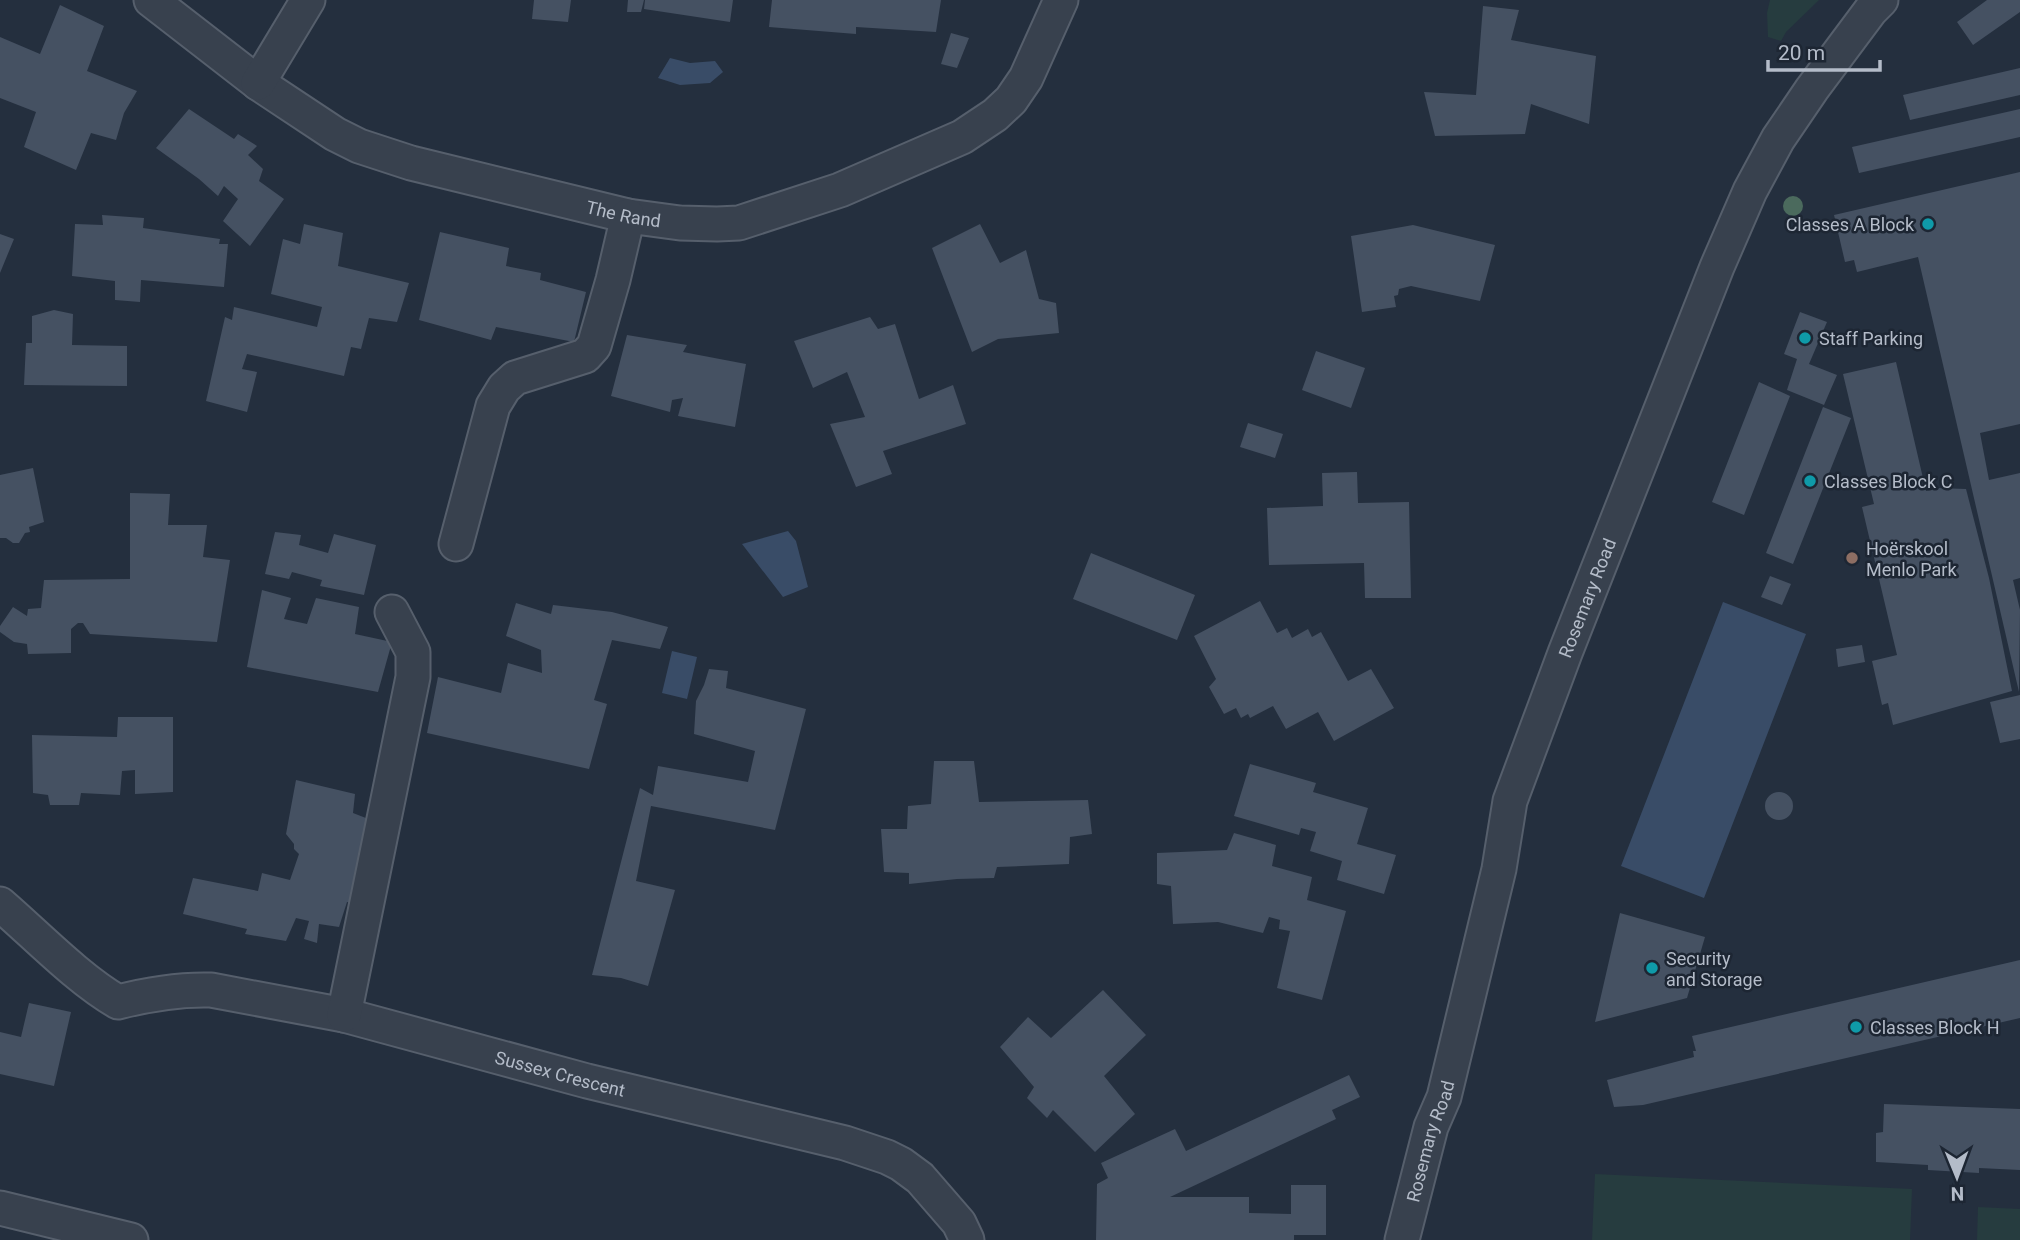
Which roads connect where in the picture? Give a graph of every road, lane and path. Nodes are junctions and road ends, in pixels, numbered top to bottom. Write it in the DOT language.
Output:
graph roads {
  1 [pos="151,0"];
  2 [pos="308,0"];
  3 [pos="1061,0"];
  4 [pos="1881,0"];
  5 [pos="258,83"];
  6 [pos="628,216"];
  7 [pos="456,544"];
  8 [pos="392,612"];
  9 [pos="0,904"];
  10 [pos="344,1015"];
  11 [pos="0,1208"];
  12 [pos="110,1238"];
  13 [pos="967,1240"];
  14 [pos="1402,1240"];
  1 -- 5 [label="street, The Rand"];
  2 -- 5 [label="street"];
  3 -- 6 [label="street, The Rand"];
  4 -- 14 [label="street, Rosemary Road"];
  5 -- 6 [label="street, The Rand"];
  6 -- 7 [label="street"];
  8 -- 10 [label="street"];
  9 -- 10 [label="street, Sussex Crescent"];
  10 -- 13 [label="street, Sussex Crescent"];
  11 -- 12 [label="street"];
}
